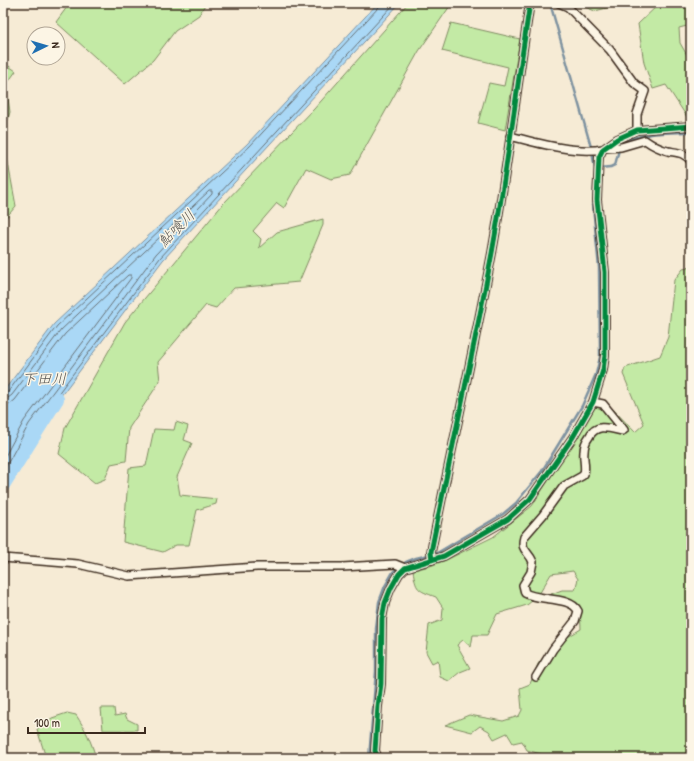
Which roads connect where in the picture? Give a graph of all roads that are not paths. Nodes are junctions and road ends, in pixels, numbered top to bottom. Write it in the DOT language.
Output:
graph roads {
  1 [pos="530,3"];
  2 [pos="559,3"];
  3 [pos="691,126"];
  4 [pos="637,130"];
  5 [pos="510,136"];
  6 [pos="598,150"];
  7 [pos="691,161"];
  8 [pos="593,402"];
  9 [pos="432,556"];
  10 [pos="3,558"];
  11 [pos="403,566"];
  12 [pos="536,678"];
  13 [pos="378,758"];
  1 -- 5 [label="street"];
  2 -- 4 [label="street"];
  3 -- 4 [label="street"];
  4 -- 6 [label="street"];
  5 -- 6 [label="street"];
  5 -- 9 [label="street"];
  6 -- 7 [label="street"];
  6 -- 8 [label="street"];
  8 -- 9 [label="street"];
  8 -- 12 [label="street"];
  9 -- 11 [label="street"];
  10 -- 11 [label="street"];
  11 -- 13 [label="street"];
}
